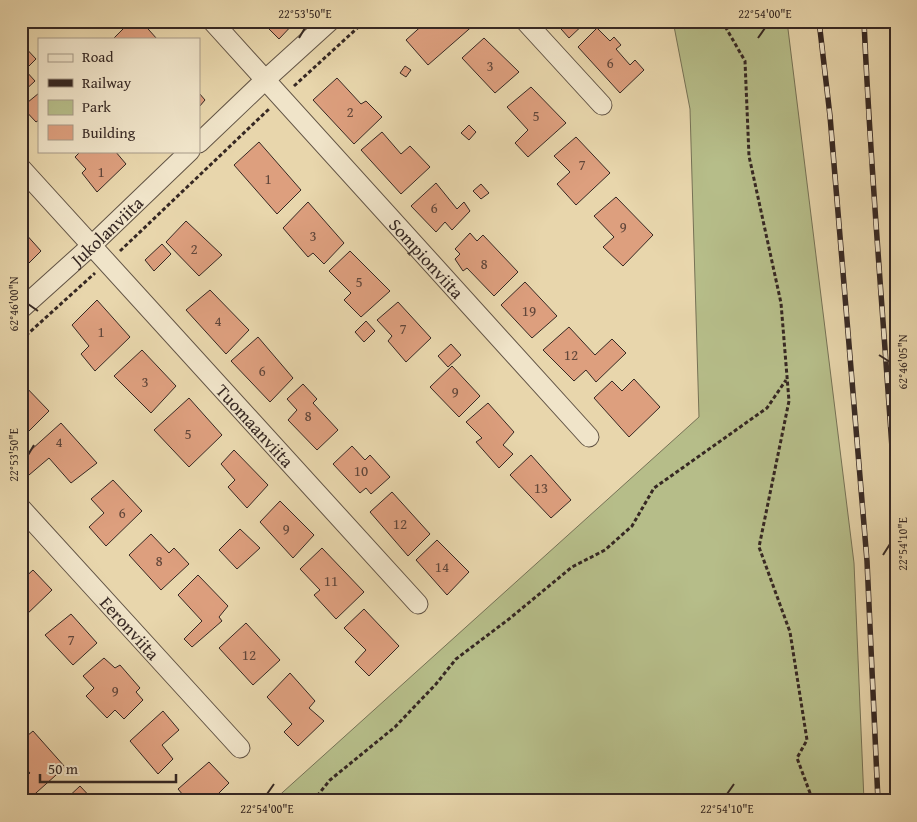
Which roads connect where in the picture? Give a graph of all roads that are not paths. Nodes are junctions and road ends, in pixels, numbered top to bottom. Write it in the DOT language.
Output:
graph roads {
  1 [pos="212,21"];
  2 [pos="330,21"];
  3 [pos="525,21"];
  4 [pos="265,80"];
  5 [pos="602,105"];
  6 [pos="200,142"];
  7 [pos="189,152"];
  8 [pos="21,168"];
  9 [pos="91,246"];
  10 [pos="21,309"];
  11 [pos="589,437"];
  12 [pos="21,508"];
  13 [pos="418,604"];
  14 [pos="240,748"];
  1 -- 4 [label="street, Sompionviita"];
  2 -- 4 [label="street"];
  3 -- 5 [label="street"];
  4 -- 6 [label="street"];
  4 -- 11 [label="street, Sompionviita"];
  7 -- 9 [label="street, Jukolanviita"];
  8 -- 9 [label="street, Tuomaanviita"];
  9 -- 10 [label="street, Jukolanviita"];
  9 -- 13 [label="street, Tuomaanviita"];
  12 -- 14 [label="street, Eeronviita"];
}
